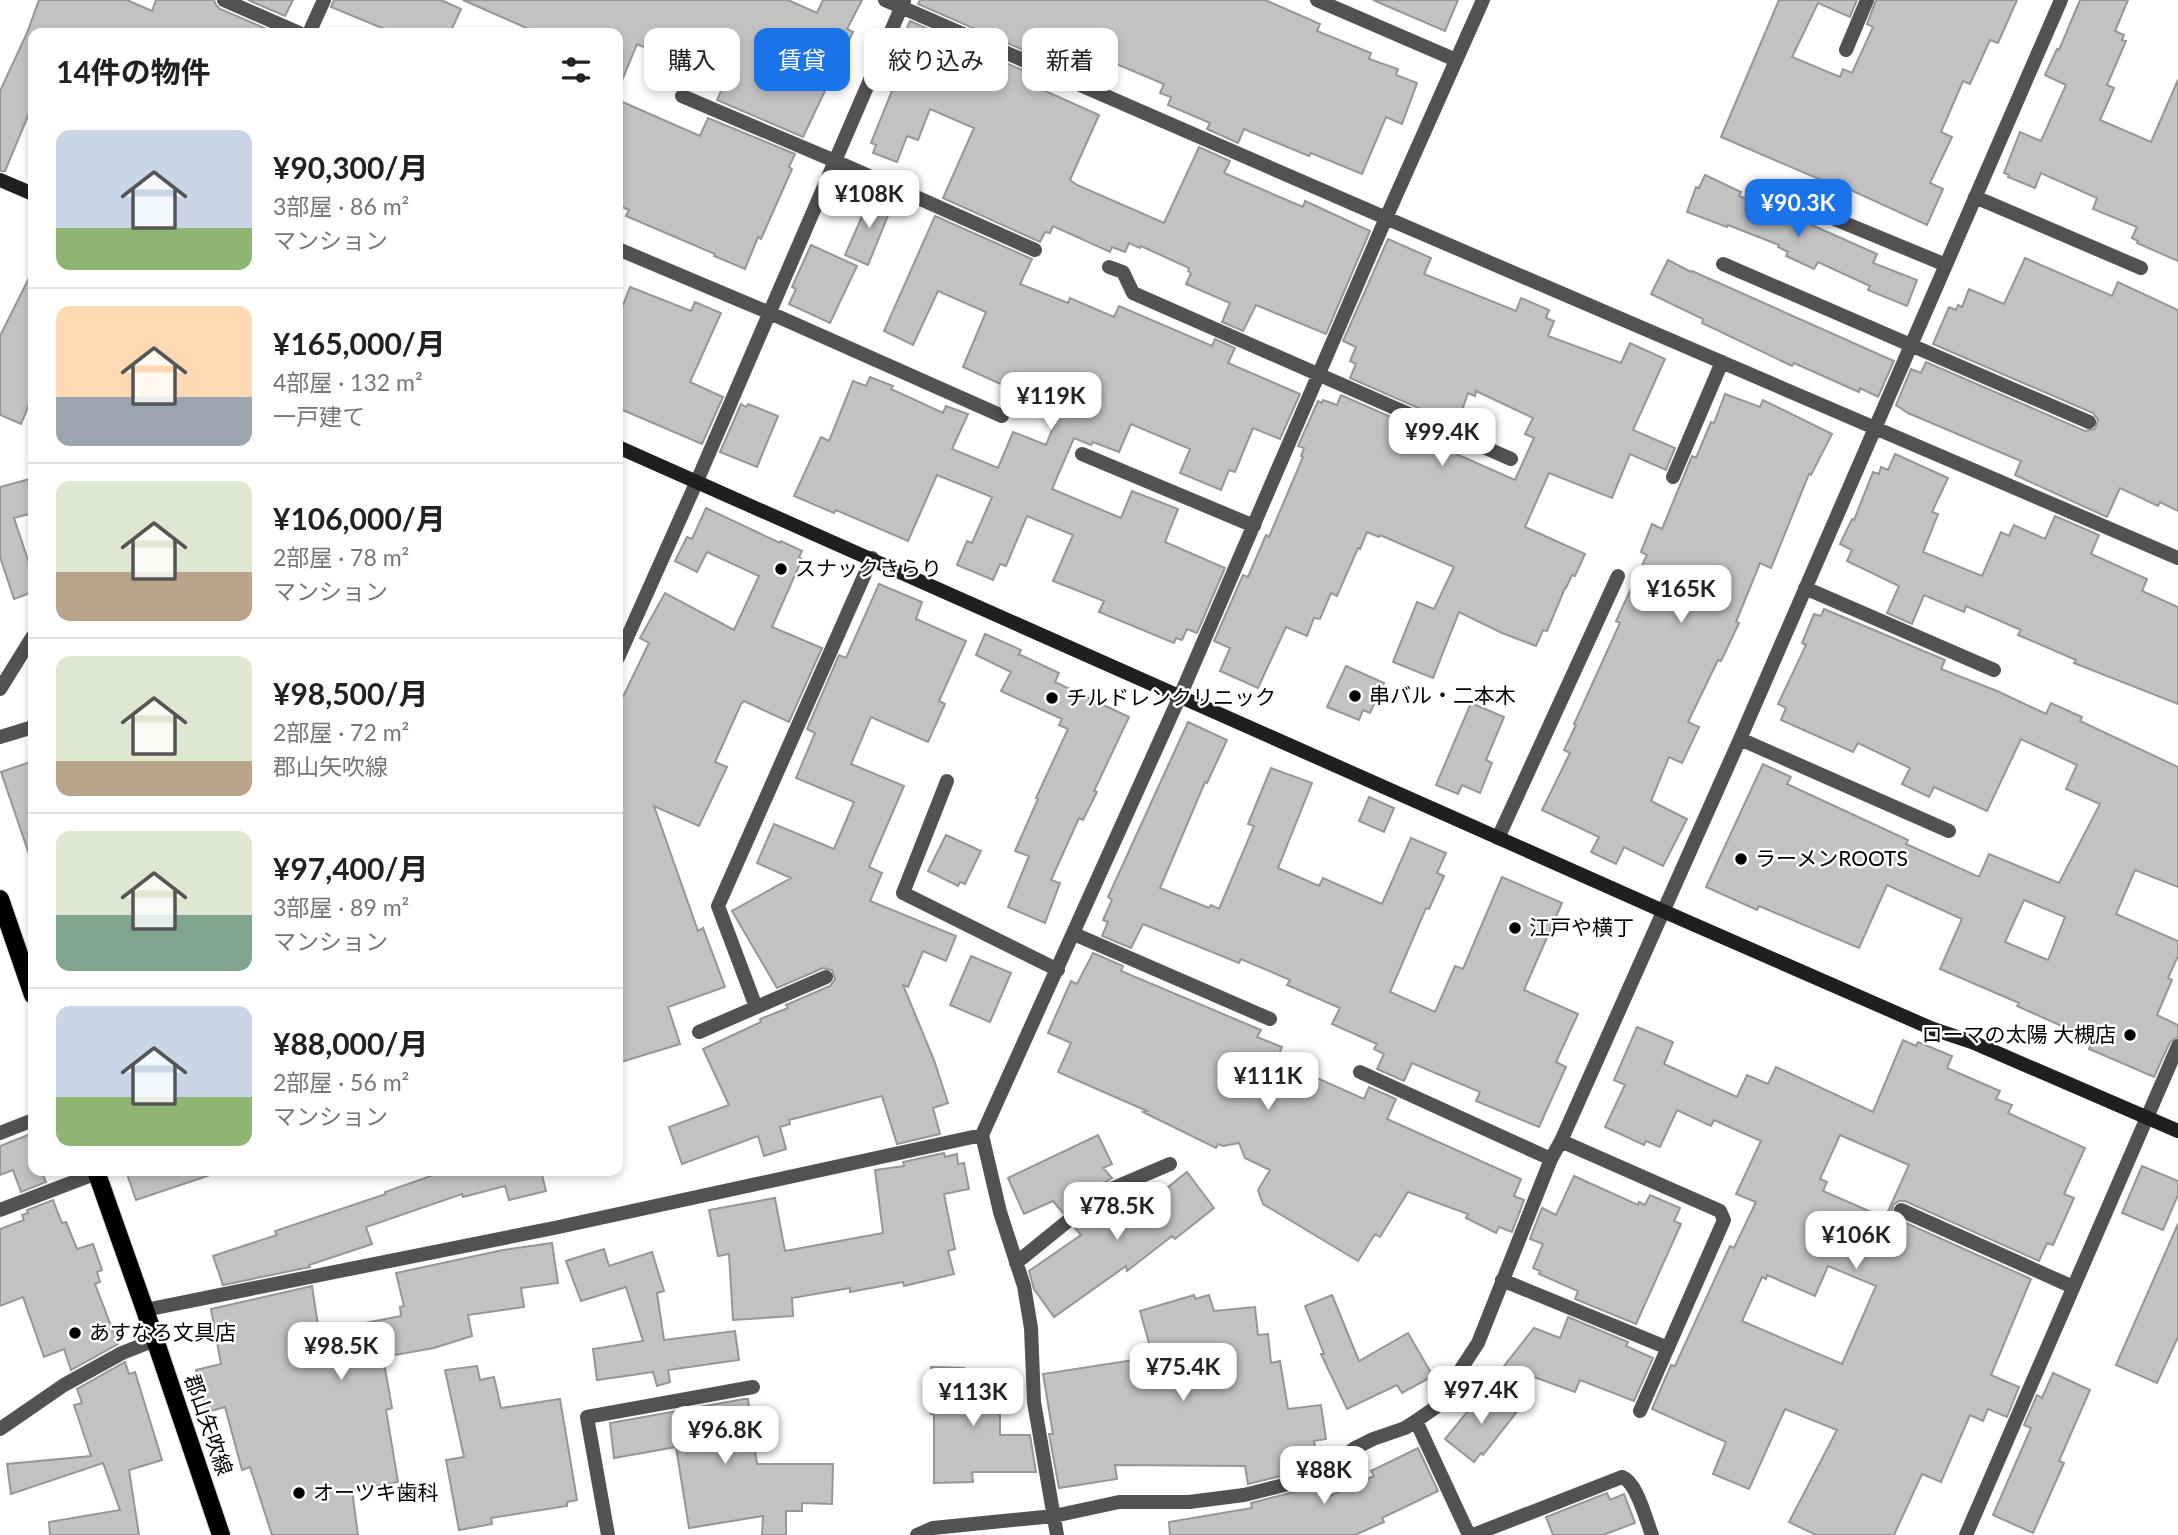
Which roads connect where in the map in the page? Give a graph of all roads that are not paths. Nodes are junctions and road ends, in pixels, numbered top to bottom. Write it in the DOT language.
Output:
graph roads {
  1 [pos="224,0"];
  2 [pos="324,0"];
  3 [pos="885,0"];
  4 [pos="1317,0"];
  5 [pos="1483,0"];
  6 [pos="1867,0"];
  7 [pos="2061,0"];
  8 [pos="903,4"];
  9 [pos="288,28"];
  10 [pos="311,28"];
  11 [pos="1846,50"];
  12 [pos="1456,60"];
  13 [pos="682,96"];
  14 [pos="835,161"];
  15 [pos="0,180"];
  16 [pos="28,192"];
  17 [pos="1975,197"];
  18 [pos="1796,203"];
  19 [pos="1386,218"];
  20 [pos="1035,250"];
  21 [pos="623,251"];
  22 [pos="1723,264"];
  23 [pos="1946,265"];
  24 [pos="1109,267"];
  25 [pos="2141,268"];
  26 [pos="770,313"];
  27 [pos="1910,346"];
  28 [pos="1722,362"];
  29 [pos="1319,374"];
  30 [pos="1002,416"];
  31 [pos="2089,422"];
  32 [pos="1875,428"];
  33 [pos="623,449"];
  34 [pos="1082,454"];
  35 [pos="1511,459"];
  36 [pos="1673,477"];
  37 [pos="697,481"];
  38 [pos="1254,526"];
  39 [pos="872,558"];
  40 [pos="2178,558"];
  41 [pos="1618,576"];
  42 [pos="1805,588"];
  43 [pos="28,644"];
  44 [pos="623,647"];
  45 [pos="1994,670"];
  46 [pos="0,689"];
  47 [pos="1180,696"];
  48 [pos="28,729"];
  49 [pos="0,737"];
  50 [pos="1740,739"];
  51 [pos="947,781"];
  52 [pos="1949,831"];
  53 [pos="1498,838"];
  54 [pos="0,899"];
  55 [pos="1663,911"];
  56 [pos="1074,934"];
  57 [pos="27,955"];
  58 [pos="1058,970"];
  59 [pos="826,977"];
  60 [pos="755,1007"];
  61 [pos="1270,1019"];
  62 [pos="699,1032"];
  63 [pos="2178,1046"];
  64 [pos="1360,1072"];
  65 [pos="2146,1118"];
  66 [pos="28,1122"];
  67 [pos="2178,1131"];
  68 [pos="0,1133"];
  69 [pos="982,1135"];
  70 [pos="1561,1141"];
  71 [pos="1551,1159"];
  72 [pos="1170,1164"];
  73 [pos="86,1176"];
  74 [pos="97,1176"];
  75 [pos="0,1210"];
  76 [pos="1901,1210"];
  77 [pos="1016,1263"];
  78 [pos="1502,1280"];
  79 [pos="2073,1287"];
  80 [pos="145,1310"];
  81 [pos="155,1340"];
  82 [pos="1668,1348"];
  83 [pos="753,1387"];
  84 [pos="1640,1411"];
  85 [pos="1416,1421"];
  86 [pos="0,1429"];
  87 [pos="1054,1517"];
  88 [pos="221,1535"];
  89 [pos="608,1535"];
  90 [pos="917,1535"];
  91 [pos="1056,1535"];
  92 [pos="1471,1535"];
  93 [pos="1652,1535"];
  94 [pos="1966,1535"];
  1 -- 9 [label="street"];
  2 -- 10 [label="street"];
  3 -- 8 [label="street"];
  4 -- 12 [label="street"];
  5 -- 12 [label="street"];
  6 -- 11 [label="street"];
  7 -- 17 [label="street"];
  8 -- 14 [label="street"];
  8 -- 19 [label="street"];
  12 -- 19 [label="street"];
  13 -- 14 [label="street"];
  14 -- 20 [label="street"];
  14 -- 26 [label="street"];
  15 -- 16 [label="street"];
  17 -- 23 [label="street"];
  17 -- 25 [label="street"];
  18 -- 23 [label="street"];
  19 -- 28 [label="street"];
  19 -- 29 [label="street"];
  21 -- 26 [label="street"];
  22 -- 27 [label="street"];
  23 -- 27 [label="street"];
  24 -- 29 [label="street"];
  26 -- 30 [label="street"];
  26 -- 37 [label="street"];
  27 -- 31 [label="street"];
  27 -- 32 [label="street"];
  28 -- 32 [label="street"];
  28 -- 36 [label="street"];
  29 -- 35 [label="street"];
  29 -- 38 [label="street"];
  32 -- 40 [label="street"];
  32 -- 42 [label="street"];
  33 -- 37 [label="street"];
  34 -- 38 [label="street"];
  37 -- 39 [label="street"];
  37 -- 44 [label="street"];
  38 -- 47 [label="street"];
  39 -- 47 [label="street"];
  39 -- 60 [label="street"];
  41 -- 53 [label="street"];
  42 -- 45 [label="street"];
  42 -- 50 [label="street"];
  43 -- 46 [label="street"];
  47 -- 53 [label="street"];
  47 -- 56 [label="street"];
  48 -- 49 [label="street"];
  50 -- 52 [label="street"];
  50 -- 55 [label="street"];
  51 -- 58 [label="street"];
  53 -- 55 [label="street"];
  54 -- 57 [label="main road"];
  55 -- 65 [label="street"];
  55 -- 70 [label="street"];
  56 -- 58 [label="street"];
  56 -- 61 [label="street"];
  58 -- 69 [label="street"];
  59 -- 60 [label="street"];
  60 -- 62 [label="street"];
  63 -- 65 [label="street"];
  64 -- 71 [label="street"];
  65 -- 67 [label="street"];
  65 -- 79 [label="street"];
  66 -- 68 [label="street"];
  69 -- 77 [label="street"];
  69 -- 80 [label="street"];
  70 -- 71 [label="street"];
  70 -- 82 [label="street"];
  71 -- 78 [label="street"];
  72 -- 77 [label="street"];
  73 -- 75 [label="street"];
  74 -- 80 [label="main road, 郡山矢吹線"];
  76 -- 79 [label="street"];
  77 -- 87 [label="street"];
  78 -- 82 [label="street"];
  78 -- 85 [label="street"];
  79 -- 94 [label="street"];
  80 -- 81 [label="main road, 郡山矢吹線"];
  81 -- 86 [label="street"];
  81 -- 88 [label="main road, 郡山矢吹線"];
  82 -- 84 [label="street"];
  83 -- 89 [label="street"];
  85 -- 87 [label="street"];
  85 -- 92 [label="street"];
  87 -- 90 [label="street"];
  87 -- 91 [label="street"];
  92 -- 93 [label="street"];
}
